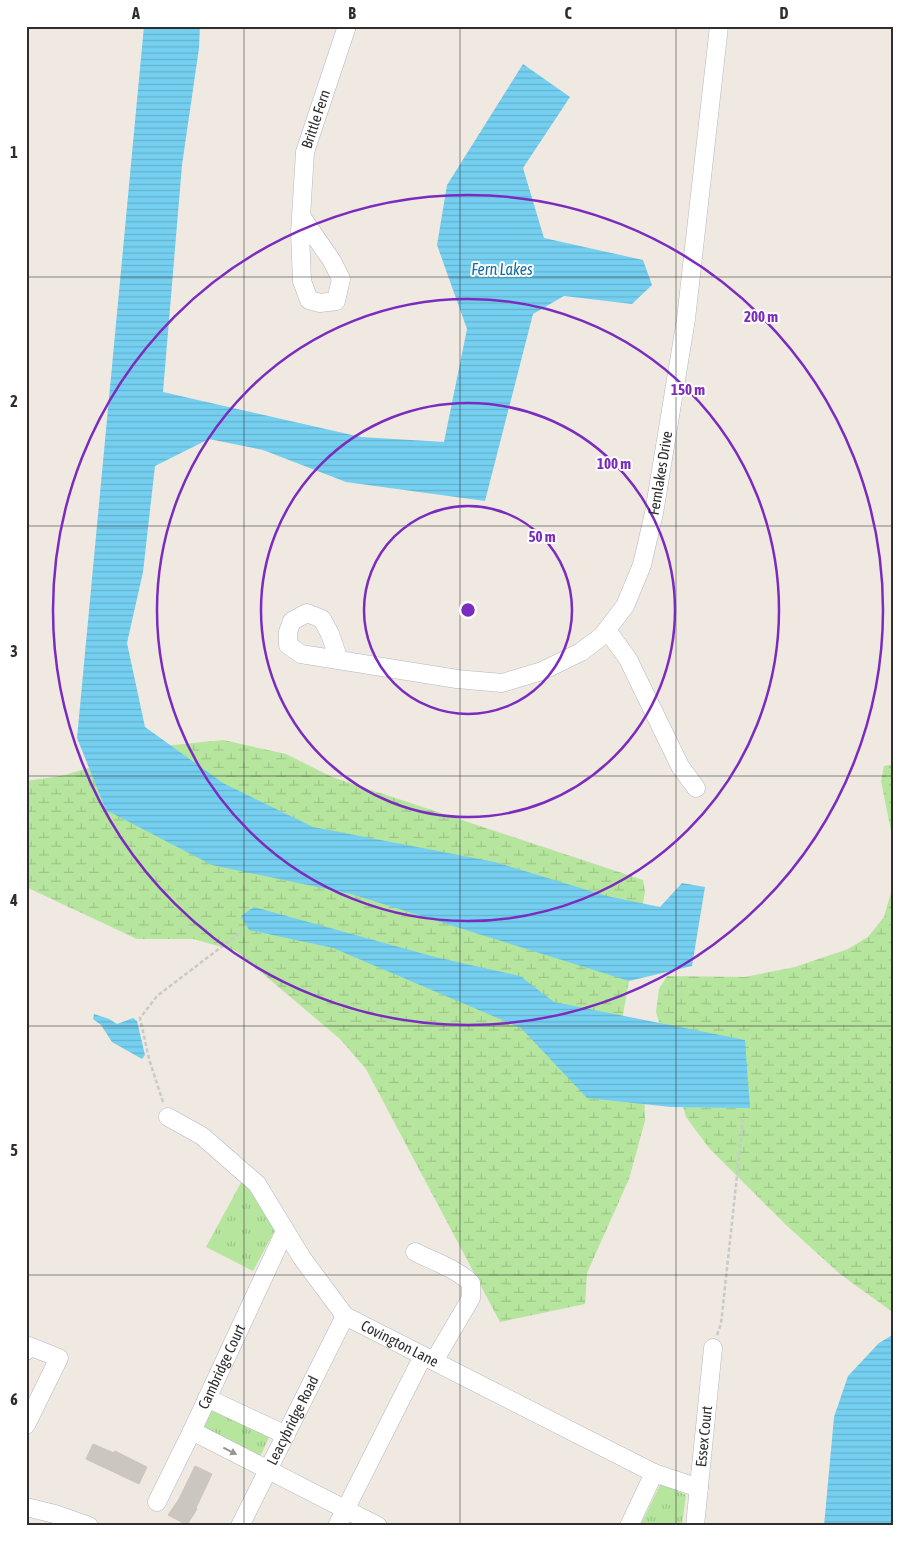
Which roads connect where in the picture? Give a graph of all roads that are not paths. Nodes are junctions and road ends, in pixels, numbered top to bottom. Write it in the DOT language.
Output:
graph roads {
  1 [pos="347,26"];
  2 [pos="719,26"];
  3 [pos="301,216"];
  4 [pos="607,630"];
  5 [pos="339,660"];
  6 [pos="696,788"];
  7 [pos="168,1117"];
  8 [pos="285,1231"];
  9 [pos="415,1252"];
  10 [pos="345,1316"];
  11 [pos="713,1348"];
  12 [pos="26,1351"];
  13 [pos="428,1358"];
  14 [pos="207,1398"];
  15 [pos="26,1425"];
  16 [pos="192,1431"];
  17 [pos="286,1434"];
  18 [pos="268,1470"];
  19 [pos="654,1473"];
  20 [pos="699,1488"];
  21 [pos="156,1502"];
  22 [pos="26,1507"];
  23 [pos="345,1509"];
  24 [pos="89,1526"];
  25 [pos="240,1526"];
  26 [pos="337,1526"];
  27 [pos="378,1526"];
  28 [pos="629,1526"];
  29 [pos="695,1526"];
  1 -- 3 [label="street, Brittle Fern"];
  2 -- 4 [label="street, Fernlakes Drive"];
  4 -- 5 [label="street, Fernlakes Drive"];
  4 -- 6 [label="street"];
  7 -- 8 [label="street, Covington Lane"];
  8 -- 10 [label="street, Covington Lane"];
  8 -- 14 [label="street, Cambridge Court"];
  9 -- 13 [label="street"];
  10 -- 13 [label="street, Covington Lane"];
  10 -- 17 [label="street, Leacybridge Road"];
  11 -- 20 [label="street, Essex Court"];
  12 -- 15 [label="street"];
  13 -- 19 [label="street, Covington Lane"];
  13 -- 23 [label="street"];
  14 -- 16 [label="street, Cambridge Court"];
  14 -- 17 [label="street"];
  16 -- 18 [label="street, one-way"];
  16 -- 21 [label="street, Cambridge Court"];
  17 -- 18 [label="street, Leacybridge Road"];
  18 -- 23 [label="street"];
  18 -- 25 [label="street, Leacybridge Road"];
  19 -- 20 [label="street, Covington Lane"];
  19 -- 28 [label="street"];
  20 -- 29 [label="street, Essex Court"];
  22 -- 24 [label="street"];
  23 -- 26 [label="street"];
  23 -- 27 [label="street"];
}
